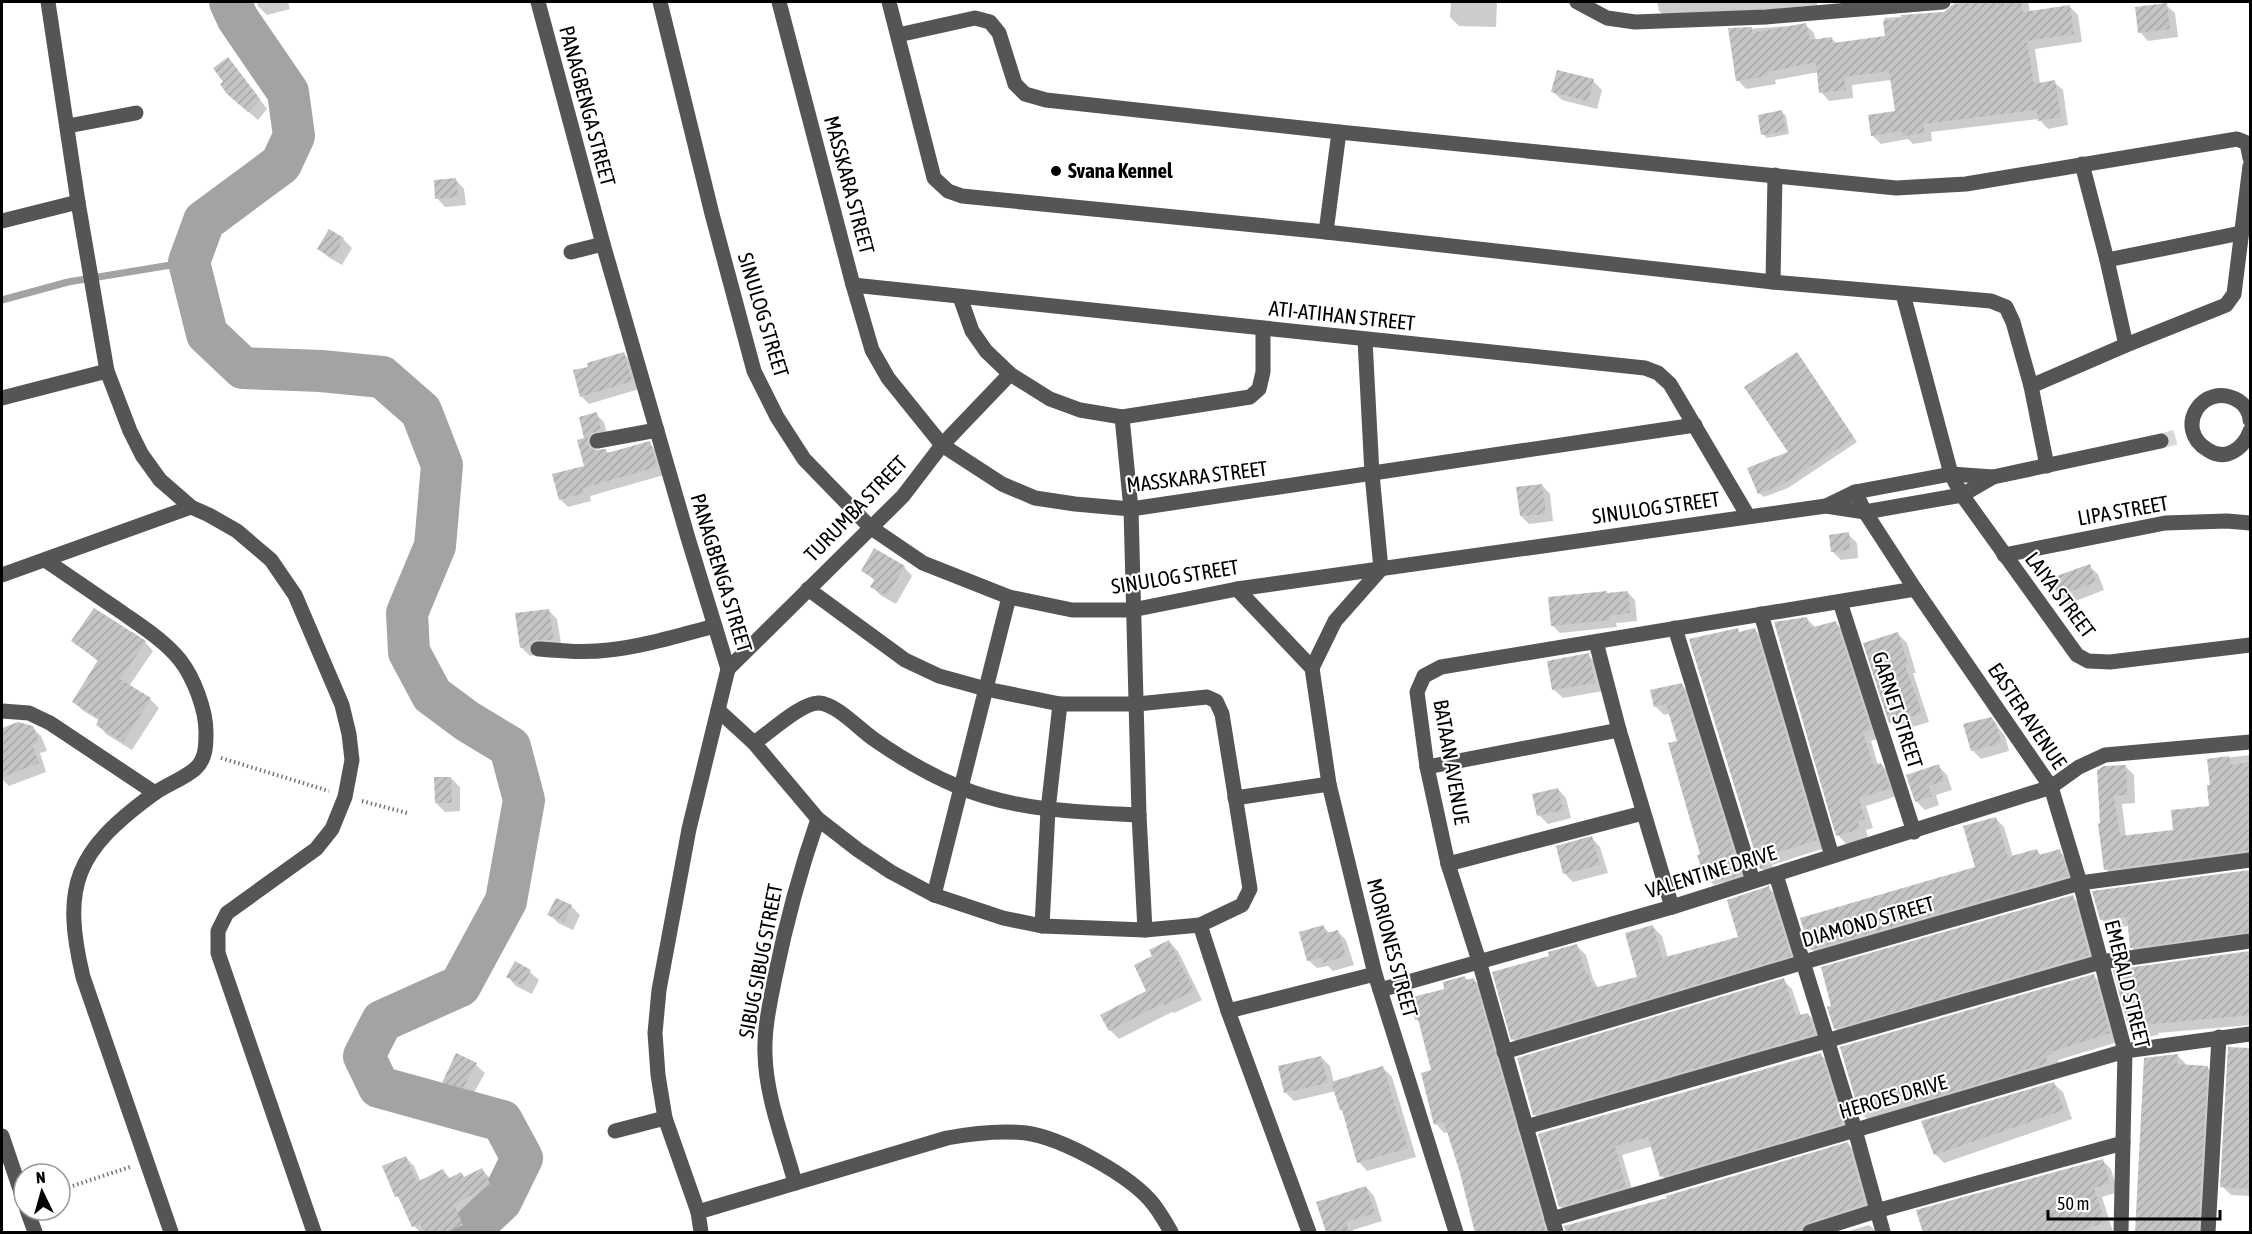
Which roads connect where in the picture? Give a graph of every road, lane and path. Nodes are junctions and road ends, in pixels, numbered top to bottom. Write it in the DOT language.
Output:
graph roads {
  1 [pos="48,2"];
  2 [pos="538,2"];
  3 [pos="660,2"];
  4 [pos="779,2"];
  5 [pos="889,2"];
  6 [pos="1577,2"];
  7 [pos="1943,2"];
  8 [pos="898,34"];
  9 [pos="136,113"];
  10 [pos="68,126"];
  11 [pos="1339,132"];
  12 [pos="2250,158"];
  13 [pos="2082,164"];
  14 [pos="2250,166"];
  15 [pos="1775,175"];
  16 [pos="78,202"];
  17 [pos="2,222"];
  18 [pos="1326,232"];
  19 [pos="2241,233"];
  20 [pos="603,244"];
  21 [pos="571,252"];
  22 [pos="2108,260"];
  23 [pos="1773,282"];
  24 [pos="853,285"];
  25 [pos="1903,294"];
  26 [pos="960,297"];
  27 [pos="1263,329"];
  28 [pos="1365,340"];
  29 [pos="2126,345"];
  30 [pos="107,371"];
  31 [pos="1010,374"];
  32 [pos="2031,386"];
  33 [pos="2,398"];
  34 [pos="2250,415"];
  35 [pos="1122,417"];
  36 [pos="2250,420"];
  37 [pos="1695,425"];
  38 [pos="657,430"];
  39 [pos="2250,430"];
  40 [pos="597,441"];
  41 [pos="2161,441"];
  42 [pos="942,445"];
  43 [pos="2047,466"];
  44 [pos="1372,474"];
  45 [pos="1951,474"];
  46 [pos="1994,477"];
  47 [pos="1856,492"];
  48 [pos="1962,495"];
  49 [pos="1826,506"];
  50 [pos="191,507"];
  51 [pos="1131,509"];
  52 [pos="1865,512"];
  53 [pos="1748,516"];
  54 [pos="2250,523"];
  55 [pos="870,527"];
  56 [pos="2004,555"];
  57 [pos="45,560"];
  58 [pos="1381,569"];
  59 [pos="2,575"];
  60 [pos="808,589"];
  61 [pos="1237,589"];
  62 [pos="1915,589"];
  63 [pos="1009,597"];
  64 [pos="1840,602"];
  65 [pos="1132,610"];
  66 [pos="1761,614"];
  67 [pos="715,626"];
  68 [pos="1676,628"];
  69 [pos="1596,642"];
  70 [pos="2250,645"];
  71 [pos="538,649"];
  72 [pos="1312,668"];
  73 [pos="728,669"];
  74 [pos="986,689"];
  75 [pos="1060,704"];
  76 [pos="1137,704"];
  77 [pos="718,710"];
  78 [pos="2,711"];
  79 [pos="1619,730"];
  80 [pos="2250,742"];
  81 [pos="754,743"];
  82 [pos="206,753"];
  83 [pos="1427,767"];
  84 [pos="1329,784"];
  85 [pos="2051,787"];
  86 [pos="960,788"];
  87 [pos="154,793"];
  88 [pos="345,797"];
  89 [pos="1235,798"];
  90 [pos="1048,810"];
  91 [pos="407,813"];
  92 [pos="1643,813"];
  93 [pos="1139,815"];
  94 [pos="818,819"];
  95 [pos="1914,832"];
  96 [pos="1832,856"];
  97 [pos="2250,860"];
  98 [pos="1448,864"];
  99 [pos="1776,875"];
  100 [pos="1753,881"];
  101 [pos="2080,883"];
  102 [pos="934,895"];
  103 [pos="1672,907"];
  104 [pos="1200,925"];
  105 [pos="1042,926"];
  106 [pos="1145,930"];
  107 [pos="2250,941"];
  108 [pos="1479,961"];
  109 [pos="1804,962"];
  110 [pos="2101,962"];
  111 [pos="1375,974"];
  112 [pos="1380,990"];
  113 [pos="1228,1011"];
  114 [pos="2250,1034"];
  115 [pos="2219,1036"];
  116 [pos="1827,1041"];
  117 [pos="2125,1051"];
  118 [pos="1504,1052"];
  119 [pos="665,1118"];
  120 [pos="1526,1127"];
  121 [pos="1855,1130"];
  122 [pos="615,1131"];
  123 [pos="2,1136"];
  124 [pos="2123,1143"];
  125 [pos="145,1161"];
  126 [pos="12,1166"];
  127 [pos="795,1183"];
  128 [pos="72,1186"];
  129 [pos="1876,1211"];
  130 [pos="698,1212"];
  131 [pos="1554,1226"];
  132 [pos="2117,1231"];
  133 [pos="171,1233"];
  134 [pos="314,1233"];
  135 [pos="701,1233"];
  136 [pos="1171,1233"];
  137 [pos="1309,1233"];
  138 [pos="1456,1233"];
  139 [pos="1810,1233"];
  140 [pos="1883,1233"];
  141 [pos="2208,1233"];
  1 -- 10 [label="street"];
  2 -- 20 [label="street, PANAGBENGA STREET"];
  3 -- 55 [label="street, SINULOG STREET"];
  4 -- 24 [label="street, MASSKARA STREET"];
  5 -- 8 [label="street"];
  6 -- 7 [label="street"];
  8 -- 11 [label="street"];
  8 -- 18 [label="street"];
  9 -- 10 [label="street"];
  10 -- 16 [label="street"];
  11 -- 15 [label="street"];
  11 -- 18 [label="street"];
  12 -- 13 [label="street"];
  13 -- 15 [label="street"];
  13 -- 22 [label="street"];
  14 -- 19 [label="street"];
  15 -- 23 [label="street"];
  16 -- 17 [label="street"];
  16 -- 30 [label="street"];
  18 -- 23 [label="street"];
  19 -- 22 [label="street"];
  19 -- 29 [label="street"];
  20 -- 21 [label="street"];
  20 -- 38 [label="street, PANAGBENGA STREET"];
  22 -- 29 [label="street"];
  23 -- 25 [label="street"];
  24 -- 26 [label="street, ATI-ATIHAN STREET"];
  24 -- 42 [label="street, MASSKARA STREET"];
  25 -- 32 [label="street"];
  25 -- 45 [label="street, LAIYA STREET"];
  26 -- 27 [label="street, ATI-ATIHAN STREET"];
  26 -- 31 [label="street"];
  27 -- 28 [label="street, ATI-ATIHAN STREET"];
  27 -- 35 [label="street"];
  28 -- 37 [label="street, ATI-ATIHAN STREET"];
  28 -- 44 [label="street"];
  29 -- 32 [label="street"];
  30 -- 33 [label="street"];
  30 -- 50 [label="street"];
  31 -- 35 [label="street"];
  31 -- 42 [label="street, TURUMBA STREET"];
  32 -- 43 [label="street"];
  34 -- 36 [label="street"];
  34 -- 39 [label="street"];
  35 -- 51 [label="street"];
  37 -- 44 [label="street, MASSKARA STREET"];
  37 -- 53 [label="street, ATI-ATIHAN STREET"];
  38 -- 40 [label="street"];
  38 -- 67 [label="street, PANAGBENGA STREET"];
  41 -- 43 [label="street"];
  42 -- 51 [label="street, MASSKARA STREET"];
  42 -- 55 [label="street, TURUMBA STREET"];
  43 -- 46 [label="street"];
  44 -- 51 [label="street, MASSKARA STREET"];
  44 -- 58 [label="street"];
  45 -- 46 [label="street"];
  45 -- 47 [label="street"];
  45 -- 48 [label="street, LAIYA STREET"];
  46 -- 48 [label="street"];
  47 -- 49 [label="street"];
  47 -- 52 [label="street, EASTER AVENUE"];
  48 -- 52 [label="street"];
  48 -- 56 [label="street, LAIYA STREET"];
  49 -- 52 [label="street"];
  49 -- 53 [label="street, SINULOG STREET"];
  50 -- 57 [label="street"];
  50 -- 88 [label="street"];
  51 -- 65 [label="street"];
  52 -- 62 [label="street, EASTER AVENUE"];
  53 -- 58 [label="street, SINULOG STREET"];
  54 -- 56 [label="street, LIPA STREET"];
  55 -- 60 [label="street, TURUMBA STREET"];
  55 -- 63 [label="street, SINULOG STREET"];
  56 -- 70 [label="street, LAIYA STREET"];
  57 -- 59 [label="street"];
  57 -- 82 [label="street"];
  58 -- 61 [label="street, SINULOG STREET"];
  58 -- 72 [label="street"];
  60 -- 73 [label="street, TURUMBA STREET"];
  60 -- 74 [label="street"];
  61 -- 65 [label="street, SINULOG STREET"];
  61 -- 72 [label="street"];
  62 -- 64 [label="street, BATAAN AVENUE"];
  62 -- 85 [label="street, EASTER AVENUE"];
  63 -- 65 [label="street, SINULOG STREET"];
  63 -- 74 [label="street"];
  64 -- 66 [label="street, BATAAN AVENUE"];
  64 -- 95 [label="street, GARNET STREET"];
  65 -- 76 [label="street"];
  66 -- 68 [label="street, BATAAN AVENUE"];
  66 -- 96 [label="street"];
  67 -- 71 [label="street"];
  67 -- 73 [label="street, PANAGBENGA STREET"];
  68 -- 69 [label="street, BATAAN AVENUE"];
  68 -- 100 [label="street"];
  69 -- 79 [label="street"];
  69 -- 83 [label="street, BATAAN AVENUE"];
  72 -- 84 [label="street, MORIONES STREET"];
  73 -- 77 [label="street, PANAGBENGA STREET"];
  74 -- 75 [label="street"];
  74 -- 86 [label="street"];
  75 -- 76 [label="street"];
  75 -- 90 [label="street"];
  76 -- 89 [label="street"];
  76 -- 93 [label="street"];
  77 -- 81 [label="street"];
  77 -- 119 [label="street, PANAGBENGA STREET"];
  78 -- 87 [label="street"];
  79 -- 83 [label="street"];
  79 -- 92 [label="street"];
  80 -- 85 [label="street, EASTER AVENUE"];
  81 -- 86 [label="street"];
  81 -- 94 [label="street"];
  82 -- 87 [label="street"];
  82 -- 88 [label="path"];
  83 -- 98 [label="street, BATAAN AVENUE"];
  84 -- 89 [label="street"];
  84 -- 111 [label="street, MORIONES STREET"];
  85 -- 95 [label="street, VALENTINE DRIVE"];
  85 -- 101 [label="street, EMERALD STREET"];
  86 -- 90 [label="street"];
  86 -- 102 [label="street"];
  87 -- 125 [label="street"];
  88 -- 91 [label="path"];
  88 -- 134 [label="street"];
  89 -- 104 [label="street"];
  90 -- 93 [label="street"];
  90 -- 105 [label="street"];
  92 -- 98 [label="street"];
  92 -- 103 [label="street"];
  93 -- 106 [label="street"];
  94 -- 102 [label="street"];
  94 -- 127 [label="street, SIBUG SIBUG STREET"];
  95 -- 96 [label="street, VALENTINE DRIVE"];
  96 -- 99 [label="street, VALENTINE DRIVE"];
  97 -- 101 [label="street, DIAMOND STREET"];
  98 -- 108 [label="street, BATAAN AVENUE"];
  99 -- 100 [label="street, VALENTINE DRIVE"];
  99 -- 109 [label="street"];
  100 -- 103 [label="street, VALENTINE DRIVE"];
  101 -- 109 [label="street, DIAMOND STREET"];
  101 -- 110 [label="street, EMERALD STREET"];
  102 -- 105 [label="street"];
  103 -- 108 [label="street, VALENTINE DRIVE"];
  104 -- 106 [label="street"];
  104 -- 113 [label="street"];
  105 -- 106 [label="street"];
  107 -- 110 [label="street"];
  108 -- 112 [label="street, VALENTINE DRIVE"];
  108 -- 118 [label="street, BATAAN AVENUE"];
  109 -- 116 [label="street"];
  109 -- 118 [label="street, DIAMOND STREET"];
  110 -- 116 [label="street"];
  110 -- 117 [label="street, EMERALD STREET"];
  111 -- 112 [label="street, MORIONES STREET"];
  111 -- 113 [label="street"];
  112 -- 138 [label="street, MORIONES STREET"];
  113 -- 137 [label="street"];
  114 -- 115 [label="street, HEROES DRIVE"];
  115 -- 117 [label="street, HEROES DRIVE"];
  115 -- 141 [label="street"];
  116 -- 120 [label="street"];
  116 -- 121 [label="street"];
  117 -- 121 [label="street, HEROES DRIVE"];
  117 -- 124 [label="street, EMERALD STREET"];
  118 -- 120 [label="street, BATAAN AVENUE"];
  119 -- 122 [label="street"];
  119 -- 130 [label="street, PANAGBENGA STREET"];
  120 -- 131 [label="street, BATAAN AVENUE"];
  121 -- 129 [label="street"];
  121 -- 131 [label="street, HEROES DRIVE"];
  123 -- 126 [label="street"];
  124 -- 129 [label="street"];
  124 -- 132 [label="street, EMERALD STREET"];
  125 -- 128 [label="path"];
  125 -- 133 [label="street"];
  127 -- 130 [label="street"];
  127 -- 136 [label="street"];
  129 -- 139 [label="street"];
  129 -- 140 [label="street"];
  130 -- 135 [label="street, PANAGBENGA STREET"];
}
